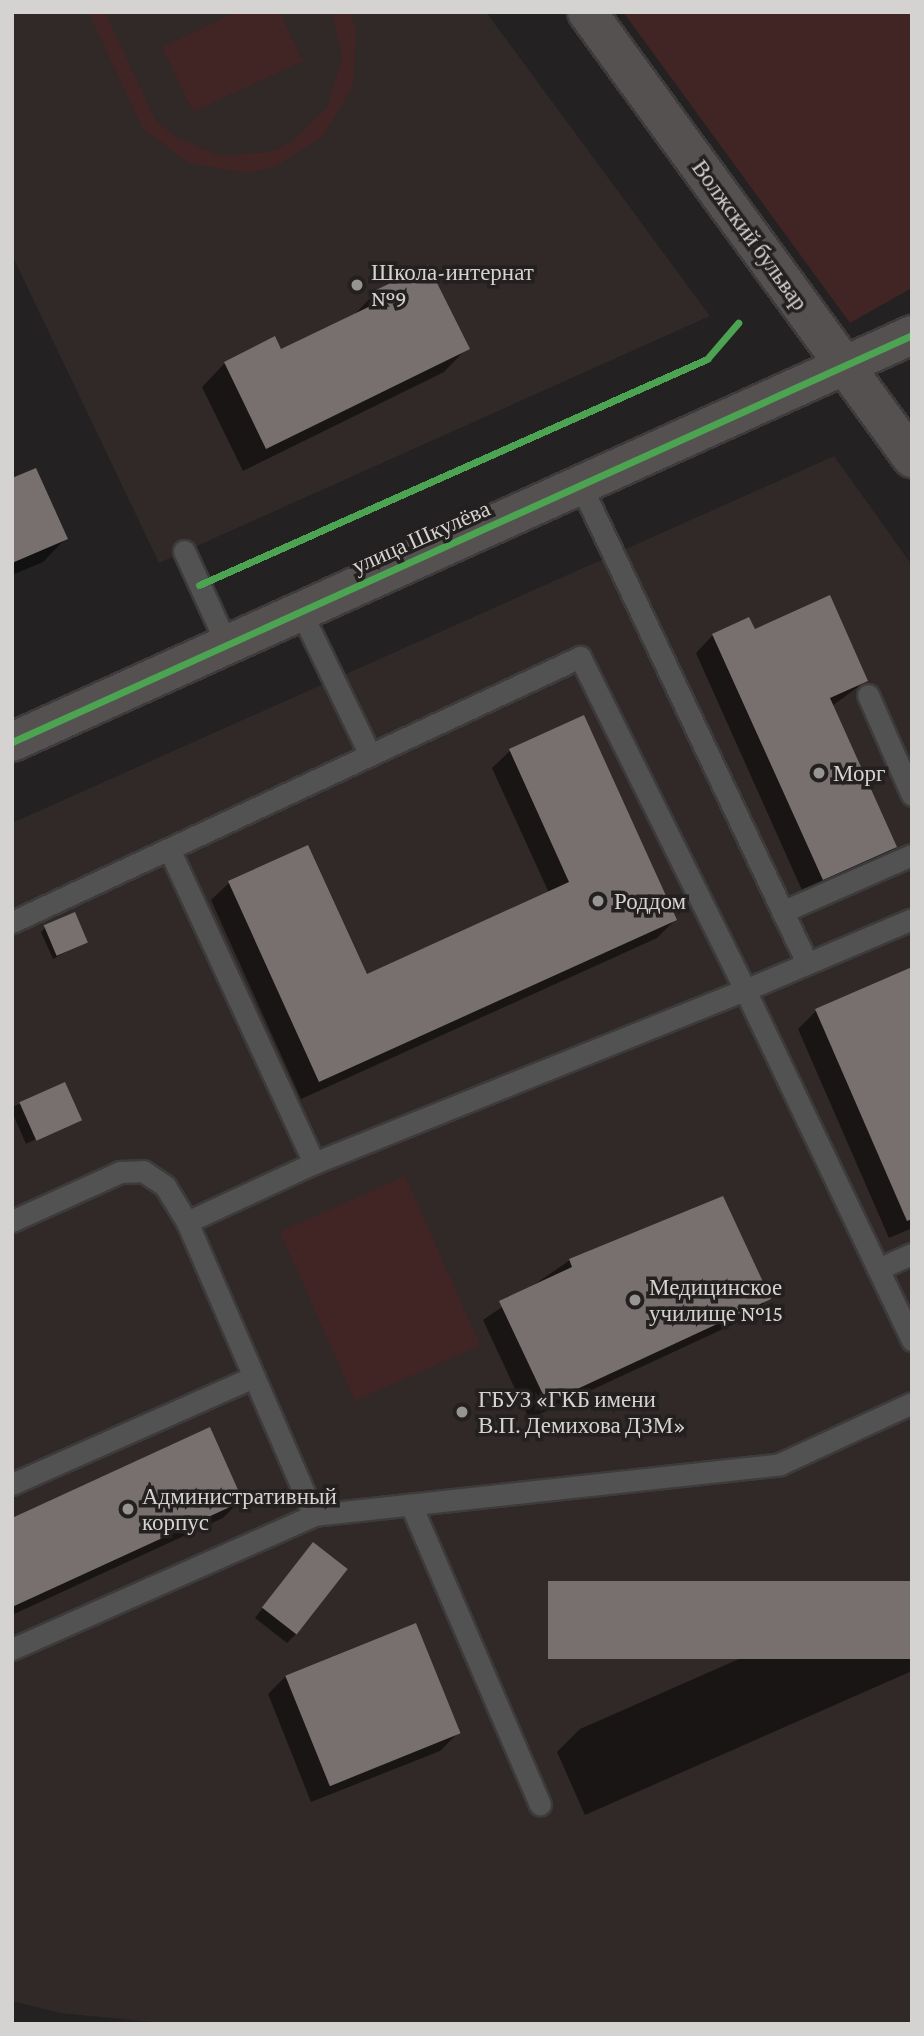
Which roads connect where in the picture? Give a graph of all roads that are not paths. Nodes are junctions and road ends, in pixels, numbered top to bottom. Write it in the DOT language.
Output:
graph roads {
  1 [pos="587,12"];
  2 [pos="912,335"];
  3 [pos="846,366"];
  4 [pos="912,458"];
  5 [pos="581,486"];
  6 [pos="184,551"];
  7 [pos="301,612"];
  8 [pos="227,645"];
  9 [pos="868,695"];
  10 [pos="12,742"];
  11 [pos="370,755"];
  12 [pos="912,794"];
  13 [pos="169,849"];
  14 [pos="912,855"];
  15 [pos="782,912"];
  16 [pos="912,919"];
  17 [pos="12,922"];
  18 [pos="807,964"];
  19 [pos="745,990"];
  20 [pos="314,1163"];
  21 [pos="12,1221"];
  22 [pos="187,1223"];
  23 [pos="912,1254"];
  24 [pos="878,1269"];
  25 [pos="912,1340"];
  26 [pos="254,1377"];
  27 [pos="912,1403"];
  28 [pos="12,1484"];
  29 [pos="411,1505"];
  30 [pos="314,1515"];
  31 [pos="12,1649"];
  32 [pos="540,1804"];
  1 -- 3 [label="street, Волжский бульвар"];
  2 -- 3 [label="street, улица Шкулёва"];
  3 -- 4 [label="street, Волжский бульвар"];
  3 -- 5 [label="street, улица Шкулёва"];
  5 -- 7 [label="street, улица Шкулёва"];
  5 -- 15 [label="lane"];
  6 -- 8 [label="lane"];
  7 -- 8 [label="street, улица Шкулёва"];
  7 -- 11 [label="lane"];
  8 -- 10 [label="street, улица Шкулёва"];
  9 -- 12 [label="lane"];
  11 -- 13 [label="lane"];
  11 -- 19 [label="lane"];
  13 -- 17 [label="lane"];
  13 -- 20 [label="lane"];
  14 -- 15 [label="lane"];
  15 -- 18 [label="lane"];
  16 -- 18 [label="lane"];
  18 -- 19 [label="lane"];
  19 -- 20 [label="lane"];
  19 -- 24 [label="lane"];
  20 -- 22 [label="lane"];
  21 -- 22 [label="lane"];
  22 -- 26 [label="lane"];
  23 -- 24 [label="lane"];
  24 -- 25 [label="lane"];
  26 -- 28 [label="lane"];
  26 -- 30 [label="lane"];
  27 -- 29 [label="lane"];
  29 -- 30 [label="lane"];
  29 -- 32 [label="lane"];
  30 -- 31 [label="lane"];
}
